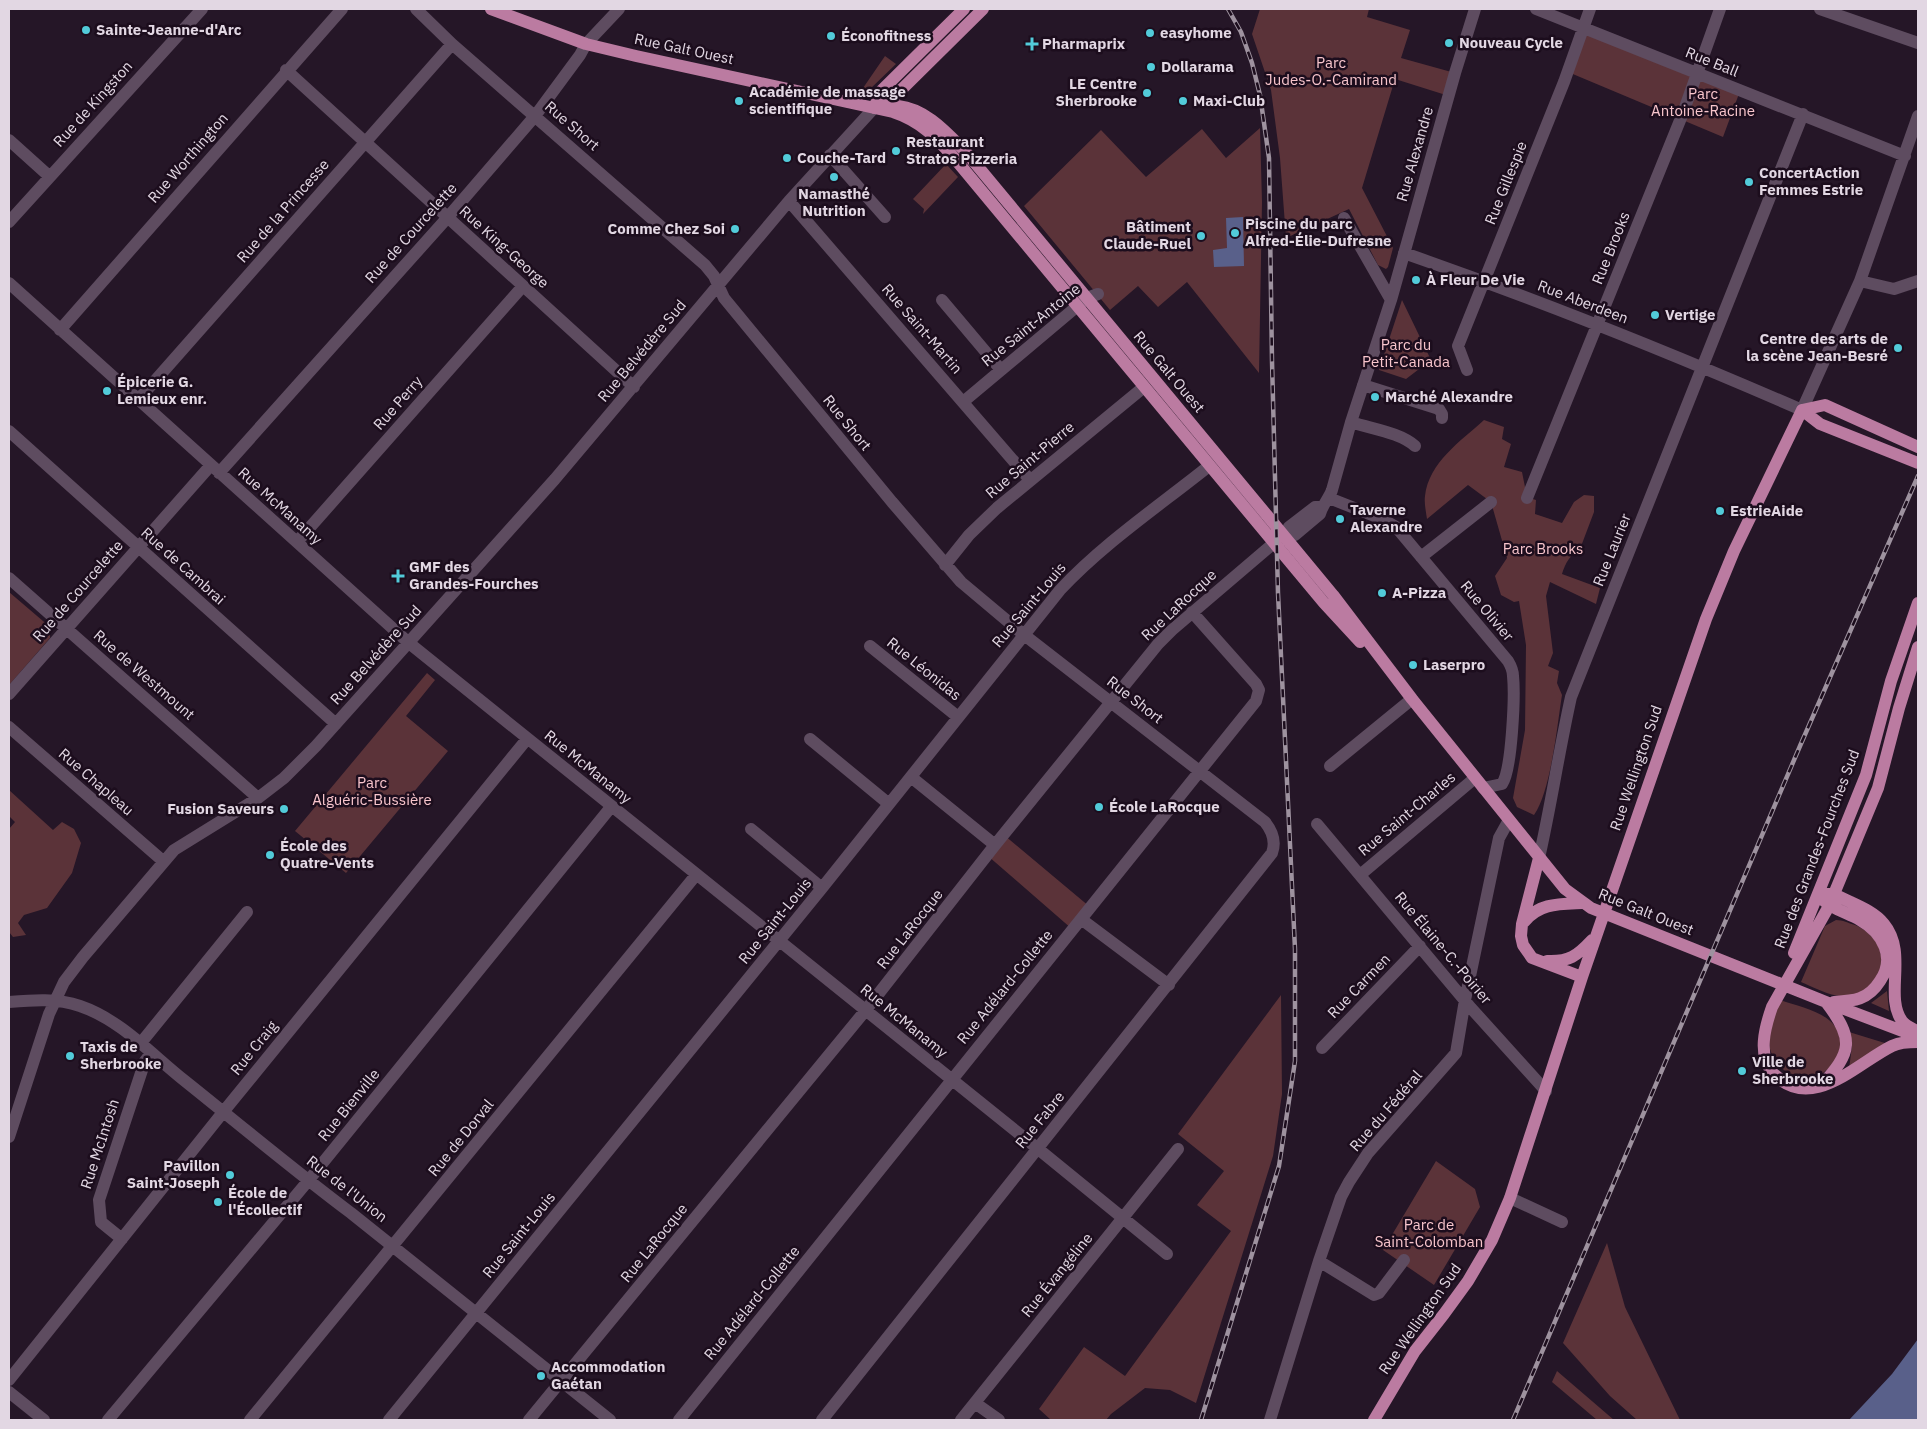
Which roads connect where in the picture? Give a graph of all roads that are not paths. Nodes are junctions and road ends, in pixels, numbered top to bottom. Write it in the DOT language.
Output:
graph roads {
  1 [pos="202,9"];
  2 [pos="342,9"];
  3 [pos="416,9"];
  4 [pos="491,9"];
  5 [pos="619,9"];
  6 [pos="964,9"];
  7 [pos="984,9"];
  8 [pos="1475,9"];
  9 [pos="1536,9"];
  10 [pos="1590,9"];
  11 [pos="1720,9"];
  12 [pos="1821,9"];
  13 [pos="1584,28"];
  14 [pos="1918,43"];
  15 [pos="452,44"];
  16 [pos="586,44"];
  17 [pos="286,70"];
  18 [pos="1698,74"];
  19 [pos="874,108"];
  20 [pos="1803,114"];
  21 [pos="535,116"];
  22 [pos="1918,116"];
  23 [pos="9,140"];
  24 [pos="365,142"];
  25 [pos="830,155"];
  26 [pos="1905,156"];
  27 [pos="49,176"];
  28 [pos="789,201"];
  29 [pos="885,217"];
  30 [pos="448,218"];
  31 [pos="1344,218"];
  32 [pos="9,222"];
  33 [pos="1404,253"];
  34 [pos="1484,280"];
  35 [pos="1918,280"];
  36 [pos="1860,281"];
  37 [pos="9,283"];
  38 [pos="718,284"];
  39 [pos="523,286"];
  40 [pos="1087,299"];
  41 [pos="942,300"];
  42 [pos="1391,300"];
  43 [pos="1597,325"];
  44 [pos="60,330"];
  45 [pos="1703,367"];
  46 [pos="1001,370"];
  47 [pos="1467,370"];
  48 [pos="1363,385"];
  49 [pos="634,387"];
  50 [pos="1144,387"];
  51 [pos="138,400"];
  52 [pos="963,402"];
  53 [pos="1802,410"];
  54 [pos="1442,418"];
  55 [pos="1351,422"];
  56 [pos="9,431"];
  57 [pos="1415,446"];
  58 [pos="1918,447"];
  59 [pos="1918,463"];
  60 [pos="1209,466"];
  61 [pos="215,469"];
  62 [pos="1030,480"];
  63 [pos="1527,498"];
  64 [pos="1491,502"];
  65 [pos="1325,503"];
  66 [pos="1279,539"];
  67 [pos="296,542"];
  68 [pos="138,547"];
  69 [pos="1421,556"];
  70 [pos="945,566"];
  71 [pos="9,578"];
  72 [pos="1918,604"];
  73 [pos="1192,612"];
  74 [pos="66,629"];
  75 [pos="1023,634"];
  76 [pos="408,643"];
  77 [pos="870,646"];
  78 [pos="1918,647"];
  79 [pos="9,694"];
  80 [pos="1412,699"];
  81 [pos="1112,702"];
  82 [pos="958,717"];
  83 [pos="336,724"];
  84 [pos="9,727"];
  85 [pos="527,739"];
  86 [pos="810,739"];
  87 [pos="1330,766"];
  88 [pos="1199,772"];
  89 [pos="911,777"];
  90 [pos="1475,778"];
  91 [pos="1483,788"];
  92 [pos="258,798"];
  93 [pos="889,804"];
  94 [pos="611,807"];
  95 [pos="1509,820"];
  96 [pos="1317,824"];
  97 [pos="751,829"];
  98 [pos="1273,836"];
  99 [pos="995,845"];
  100 [pos="1539,858"];
  101 [pos="163,861"];
  102 [pos="696,875"];
  103 [pos="1360,875"];
  104 [pos="822,888"];
  105 [pos="1817,895"];
  106 [pos="1831,900"];
  107 [pos="1586,905"];
  108 [pos="247,912"];
  109 [pos="1081,919"];
  110 [pos="1522,924"];
  111 [pos="1596,936"];
  112 [pos="779,942"];
  113 [pos="1420,946"];
  114 [pos="1539,961"];
  115 [pos="1582,977"];
  116 [pos="1169,985"];
  117 [pos="1780,990"];
  118 [pos="1465,1000"];
  119 [pos="55,1001"];
  120 [pos="9,1002"];
  121 [pos="1826,1002"];
  122 [pos="865,1011"];
  123 [pos="1918,1033"];
  124 [pos="1918,1037"];
  125 [pos="1918,1042"];
  126 [pos="140,1044"];
  127 [pos="1322,1048"];
  128 [pos="151,1052"];
  129 [pos="951,1079"];
  130 [pos="1820,1086"];
  131 [pos="1546,1091"];
  132 [pos="224,1111"];
  133 [pos="9,1137"];
  134 [pos="1038,1148"];
  135 [pos="1178,1149"];
  136 [pos="308,1181"];
  137 [pos="1510,1198"];
  138 [pos="1123,1219"];
  139 [pos="1562,1222"];
  140 [pos="122,1239"];
  141 [pos="393,1247"];
  142 [pos="1167,1254"];
  143 [pos="1404,1260"];
  144 [pos="1319,1261"];
  145 [pos="476,1314"];
  146 [pos="9,1380"];
  147 [pos="561,1382"];
  148 [pos="9,1392"];
  149 [pos="976,1403"];
  150 [pos="44,1420"];
  151 [pos="108,1420"];
  152 [pos="250,1420"];
  153 [pos="389,1420"];
  154 [pos="529,1420"];
  155 [pos="610,1420"];
  156 [pos="679,1420"];
  157 [pos="822,1420"];
  158 [pos="962,1420"];
  159 [pos="998,1420"];
  160 [pos="1270,1420"];
  161 [pos="1374,1420"];
  1 -- 27 [label="street, Rue de Kingston"];
  2 -- 17 [label="street, Rue Worthington"];
  3 -- 15 [label="street, Rue Short"];
  4 -- 16 [label="main road, Rue Galt Ouest"];
  5 -- 16 [label="street, Rue de Courcelette"];
  6 -- 19 [label="main road, Rue Belvédère Sud"];
  7 -- 19 [label="main road, Rue Belvédère Sud"];
  8 -- 33 [label="street, Rue Alexandre"];
  9 -- 13 [label="street, Rue Ball"];
  10 -- 13 [label="street, Rue Gillespie"];
  11 -- 18 [label="street, Rue Brooks"];
  12 -- 14 [label="street"];
  13 -- 18 [label="street, Rue Ball"];
  13 -- 34 [label="street, Rue Gillespie"];
  15 -- 21 [label="street, Rue Short"];
  15 -- 24 [label="street, Rue de la Princesse"];
  16 -- 19 [label="main road, Rue Galt Ouest"];
  16 -- 21 [label="street, Rue de Courcelette"];
  17 -- 24 [label="street, Rue King-George"];
  17 -- 44 [label="street, Rue Worthington"];
  18 -- 20 [label="street, Rue Ball"];
  18 -- 43 [label="street, Rue Brooks"];
  19 -- 25 [label="street, Rue Belvédère Sud"];
  19 -- 40 [label="main road, Rue Galt Ouest"];
  20 -- 26 [label="street, Rue Ball"];
  20 -- 45 [label="street, Rue Laurier"];
  21 -- 30 [label="street, Rue de Courcelette"];
  21 -- 38 [label="street, Rue Short"];
  22 -- 26 [label="street, Rue Wellington Sud"];
  23 -- 27 [label="street"];
  24 -- 30 [label="street, Rue King-George"];
  24 -- 51 [label="street, Rue de la Princesse"];
  25 -- 28 [label="street, Rue Belvédère Sud"];
  25 -- 29 [label="street"];
  26 -- 36 [label="street, Rue Wellington Sud"];
  27 -- 32 [label="street, Rue de Kingston"];
  28 -- 38 [label="street, Rue Belvédère Sud"];
  28 -- 52 [label="street, Rue Saint-Martin"];
  30 -- 39 [label="street, Rue King-George"];
  30 -- 61 [label="street, Rue de Courcelette"];
  31 -- 42 [label="street"];
  33 -- 34 [label="street, Rue Aberdeen"];
  33 -- 42 [label="street, Rue Alexandre"];
  34 -- 43 [label="street, Rue Aberdeen"];
  34 -- 47 [label="street, Rue Gillespie"];
  35 -- 36 [label="street"];
  36 -- 53 [label="street, Rue Wellington Sud"];
  37 -- 44 [label="street, Rue McManamy"];
  38 -- 49 [label="street, Rue Belvédère Sud"];
  38 -- 70 [label="street, Rue Short"];
  39 -- 49 [label="street, Rue King-George"];
  39 -- 67 [label="street, Rue Perry"];
  40 -- 46 [label="street, Rue Saint-Antoine"];
  40 -- 50 [label="main road, Rue Galt Ouest"];
  40 -- 66 [label="main road, Rue Galt Ouest"];
  41 -- 46 [label="street"];
  42 -- 48 [label="street, Rue Alexandre"];
  43 -- 45 [label="street, Rue Aberdeen"];
  43 -- 63 [label="street, Rue Brooks"];
  44 -- 51 [label="street, Rue McManamy"];
  45 -- 53 [label="street, Rue Aberdeen"];
  45 -- 100 [label="street, Rue Laurier"];
  46 -- 52 [label="street, Rue Saint-Antoine"];
  48 -- 54 [label="street"];
  48 -- 55 [label="street, Rue Alexandre"];
  49 -- 76 [label="street, Rue Belvédère Sud"];
  50 -- 60 [label="main road, Rue Galt Ouest"];
  50 -- 62 [label="street, Rue Saint-Pierre"];
  51 -- 61 [label="street, Rue McManamy"];
  52 -- 62 [label="street, Rue Saint-Martin"];
  53 -- 58 [label="main road"];
  53 -- 59 [label="main road, Rue Aberdeen"];
  53 -- 111 [label="main road, Rue Wellington Sud"];
  55 -- 57 [label="street"];
  55 -- 65 [label="street, Rue Alexandre"];
  56 -- 68 [label="street, Rue de Cambrai"];
  60 -- 66 [label="main road, Rue Galt Ouest"];
  60 -- 75 [label="street, Rue Saint-Louis"];
  61 -- 67 [label="street, Rue McManamy"];
  61 -- 68 [label="street, Rue de Courcelette"];
  62 -- 70 [label="street, Rue Saint-Pierre"];
  64 -- 69 [label="street"];
  65 -- 66 [label="street, Rue Alexandre"];
  65 -- 69 [label="street, Rue Olivier"];
  66 -- 73 [label="street, Rue LaRocque"];
  66 -- 80 [label="main road, Rue Galt Ouest"];
  67 -- 76 [label="street, Rue McManamy"];
  68 -- 74 [label="street, Rue de Courcelette"];
  68 -- 83 [label="street, Rue de Cambrai"];
  69 -- 91 [label="street, Rue Olivier"];
  70 -- 75 [label="street, Rue Short"];
  71 -- 74 [label="street, Rue de Westmount"];
  72 -- 105 [label="main road, Rue des Grandes-Fourches Sud"];
  73 -- 81 [label="street, Rue LaRocque"];
  73 -- 88 [label="street, Rue Adélard-Collette"];
  74 -- 79 [label="street, Rue de Courcelette"];
  74 -- 92 [label="street, Rue de Westmount"];
  75 -- 81 [label="street, Rue Short"];
  75 -- 82 [label="street, Rue Saint-Louis"];
  76 -- 83 [label="street, Rue Belvédère Sud"];
  76 -- 85 [label="street, Rue McManamy"];
  77 -- 82 [label="street, Rue Léonidas"];
  78 -- 106 [label="main road, Rue des Grandes-Fourches Sud"];
  80 -- 87 [label="street"];
  80 -- 90 [label="main road, Rue Galt Ouest"];
  81 -- 88 [label="street, Rue Short"];
  81 -- 99 [label="street, Rue LaRocque"];
  82 -- 89 [label="street, Rue Saint-Louis"];
  83 -- 92 [label="street, Rue Belvédère Sud"];
  84 -- 101 [label="street, Rue Chapleau"];
  85 -- 94 [label="street, Rue McManamy"];
  85 -- 132 [label="street, Rue Craig"];
  86 -- 93 [label="street"];
  88 -- 98 [label="street, Rue Short"];
  88 -- 109 [label="street, Rue Adélard-Collette"];
  89 -- 93 [label="street, Rue Saint-Louis"];
  89 -- 99 [label="street"];
  90 -- 91 [label="main road, Rue Galt Ouest"];
  90 -- 103 [label="street, Rue Saint-Charles"];
  91 -- 95 [label="main road, Rue Galt Ouest"];
  92 -- 101 [label="street, Rue Belvédère Sud"];
  93 -- 104 [label="street, Rue Saint-Louis"];
  94 -- 102 [label="street, Rue McManamy"];
  94 -- 136 [label="street, Rue Bienville"];
  95 -- 100 [label="main road, Rue Galt Ouest"];
  95 -- 118 [label="street, Rue du Fédéral"];
  96 -- 103 [label="street, Rue Élaine-C.-Poirier"];
  97 -- 104 [label="street"];
  98 -- 116 [label="street, Rue Fabre"];
  99 -- 122 [label="street, Rue LaRocque"];
  100 -- 107 [label="main road, Rue Galt Ouest"];
  100 -- 110 [label="main road, Rue Laurier"];
  101 -- 119 [label="street, Rue Belvédère Sud"];
  102 -- 112 [label="street, Rue McManamy"];
  102 -- 141 [label="street, Rue de Dorval"];
  103 -- 113 [label="street, Rue Élaine-C.-Poirier"];
  104 -- 112 [label="street, Rue Saint-Louis"];
  105 -- 106 [label="main road"];
  105 -- 117 [label="main road, Rue des Grandes-Fourches Sud"];
  106 -- 117 [label="main road, Rue des Grandes-Fourches Sud"];
  106 -- 121 [label="main road"];
  106 -- 123 [label="main road"];
  107 -- 110 [label="main road"];
  107 -- 121 [label="main road, Rue Galt Ouest"];
  108 -- 126 [label="street"];
  109 -- 116 [label="street"];
  109 -- 129 [label="street, Rue Adélard-Collette"];
  110 -- 114 [label="main road, Rue Laurier"];
  111 -- 114 [label="main road"];
  111 -- 115 [label="main road, Rue Wellington Sud"];
  112 -- 122 [label="street, Rue McManamy"];
  112 -- 145 [label="street, Rue Saint-Louis"];
  113 -- 118 [label="street, Rue Élaine-C.-Poirier"];
  113 -- 127 [label="street, Rue Carmen"];
  114 -- 115 [label="main road, Rue Laurier"];
  115 -- 131 [label="main road, Rue Wellington Sud"];
  116 -- 134 [label="street, Rue Fabre"];
  117 -- 130 [label="main road, Rue des Grandes-Fourches Sud"];
  118 -- 131 [label="street, Rue Élaine-C.-Poirier"];
  118 -- 144 [label="street, Rue du Fédéral"];
  119 -- 120 [label="street, Rue de l'Union"];
  119 -- 126 [label="street, Rue de l'Union"];
  119 -- 133 [label="street, Rue Belvédère Sud"];
  121 -- 124 [label="main road, Rue Galt Ouest"];
  121 -- 130 [label="main road"];
  122 -- 129 [label="street, Rue McManamy"];
  122 -- 147 [label="street, Rue LaRocque"];
  125 -- 130 [label="main road"];
  126 -- 128 [label="street, Rue de l'Union"];
  128 -- 132 [label="street, Rue de l'Union"];
  128 -- 140 [label="street, Rue McIntosh"];
  129 -- 134 [label="street, Rue McManamy"];
  129 -- 156 [label="street, Rue Adélard-Collette"];
  131 -- 137 [label="main road, Rue Wellington Sud"];
  132 -- 136 [label="street, Rue de l'Union"];
  132 -- 140 [label="street, Rue Craig"];
  134 -- 138 [label="street, Rue McManamy"];
  134 -- 157 [label="street, Rue Fabre"];
  135 -- 138 [label="street, Rue Évangéline"];
  136 -- 141 [label="street, Rue de l'Union"];
  136 -- 151 [label="street, Rue Bienville"];
  137 -- 139 [label="street"];
  137 -- 161 [label="main road, Rue Wellington Sud"];
  138 -- 142 [label="street, Rue McManamy"];
  138 -- 149 [label="street, Rue Évangéline"];
  140 -- 146 [label="street, Rue Craig"];
  141 -- 145 [label="street, Rue de l'Union"];
  141 -- 152 [label="street, Rue de Dorval"];
  143 -- 144 [label="street"];
  144 -- 160 [label="street, Rue du Fédéral"];
  145 -- 147 [label="street, Rue de l'Union"];
  145 -- 153 [label="street, Rue Saint-Louis"];
  147 -- 154 [label="street, Rue LaRocque"];
  147 -- 155 [label="street, Rue de l'Union"];
  148 -- 150 [label="street"];
  149 -- 158 [label="street, Rue Évangéline"];
  149 -- 159 [label="street"];
}
